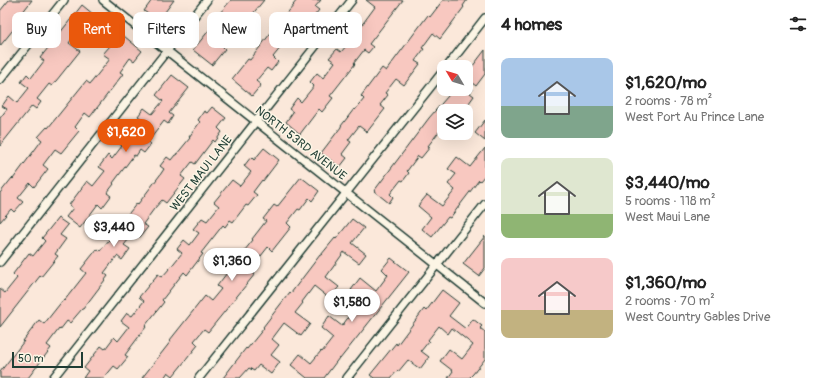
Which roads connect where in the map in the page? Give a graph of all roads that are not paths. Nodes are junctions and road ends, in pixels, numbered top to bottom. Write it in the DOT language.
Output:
graph roads {
  1 [pos="64,0"];
  2 [pos="103,0"];
  3 [pos="207,0"];
  4 [pos="352,0"];
  5 [pos="485,18"];
  6 [pos="167,51"];
  7 [pos="452,60"];
  8 [pos="437,79"];
  9 [pos="0,80"];
  10 [pos="256,121"];
  11 [pos="347,193"];
  12 [pos="485,204"];
  13 [pos="0,262"];
  14 [pos="436,264"];
  15 [pos="485,303"];
  16 [pos="53,378"];
  17 [pos="199,378"];
  18 [pos="347,378"];
  1 -- 9 [label="street"];
  2 -- 6 [label="street, NORTH 53RD AVENUE"];
  3 -- 6 [label="street"];
  4 -- 10 [label="street, WEST MAUI LANE"];
  5 -- 7 [label="street"];
  6 -- 10 [label="street, NORTH 53RD AVENUE"];
  6 -- 13 [label="street"];
  8 -- 11 [label="street"];
  10 -- 11 [label="street, NORTH 53RD AVENUE"];
  10 -- 16 [label="street, WEST MAUI LANE"];
  11 -- 14 [label="street, NORTH 53RD AVENUE"];
  11 -- 17 [label="street"];
  12 -- 14 [label="street"];
  14 -- 15 [label="street, NORTH 53RD AVENUE"];
  14 -- 18 [label="street"];
}
